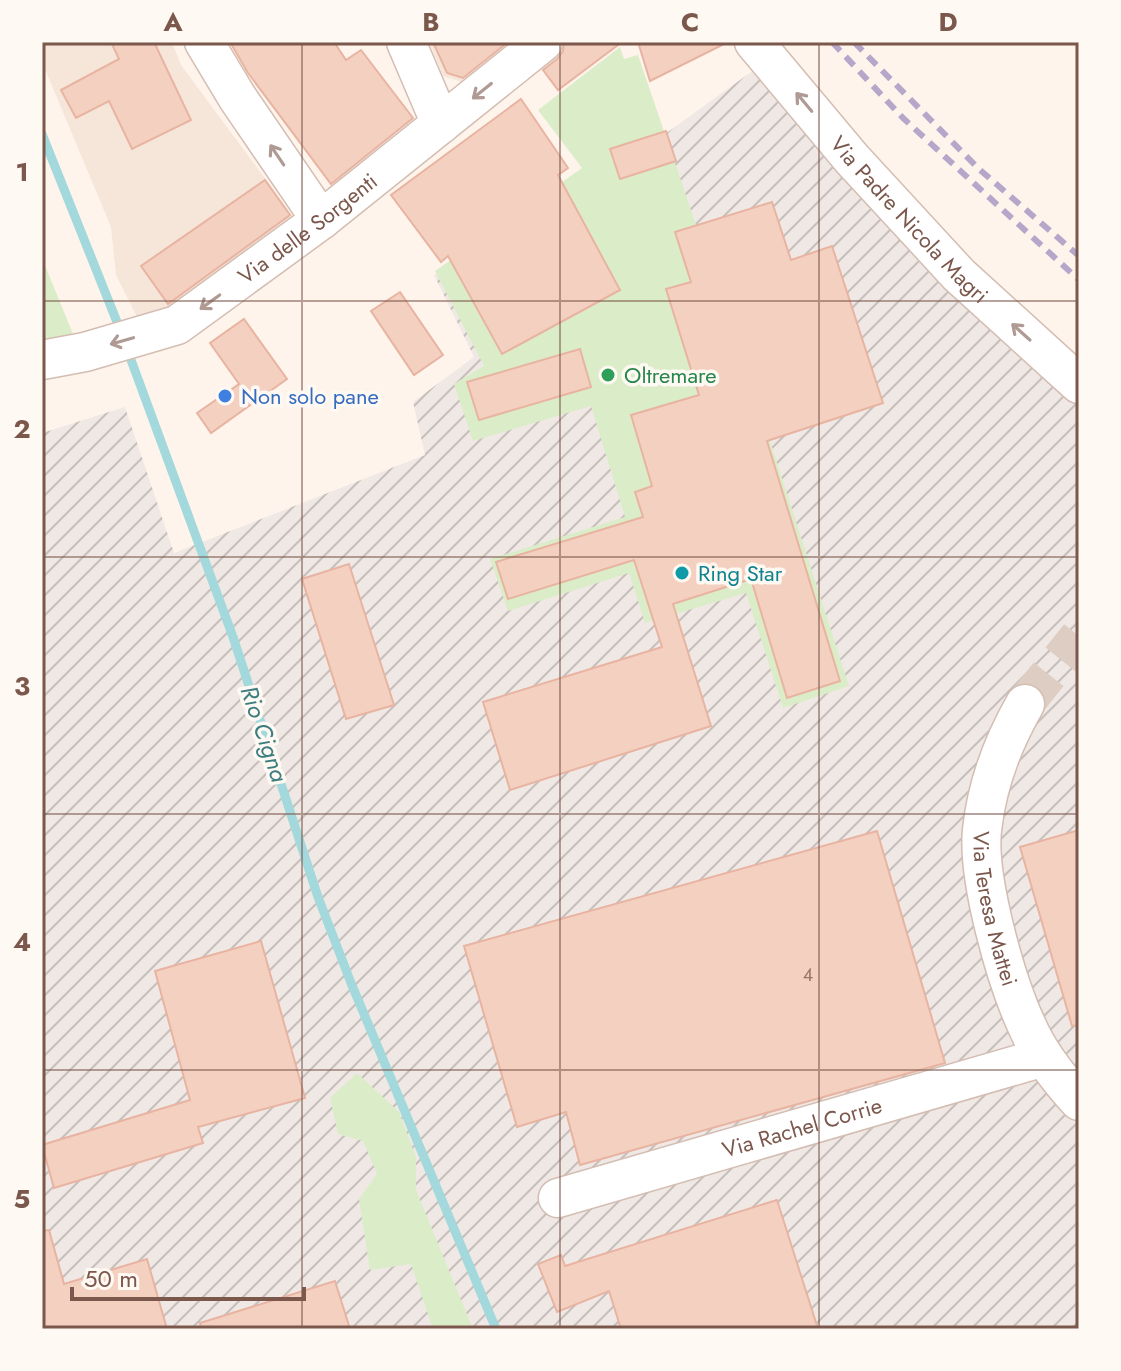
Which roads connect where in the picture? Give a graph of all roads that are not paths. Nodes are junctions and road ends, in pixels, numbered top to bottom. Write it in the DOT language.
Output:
graph roads {
  1 [pos="204,42"];
  2 [pos="406,42"];
  3 [pos="543,42"];
  4 [pos="754,42"];
  5 [pos="441,124"];
  6 [pos="321,220"];
  7 [pos="42,360"];
  8 [pos="1079,384"];
  9 [pos="1025,704"];
  10 [pos="1044,1057"];
  11 [pos="1079,1101"];
  12 [pos="558,1198"];
  6 -- 1 [label="street, one-way"];
  2 -- 5 [label="street"];
  3 -- 5 [label="street, Via delle Sorgenti, one-way"];
  8 -- 4 [label="street, Via Padre Nicola Magri, one-way"];
  5 -- 6 [label="street, Via delle Sorgenti"];
  6 -- 7 [label="street, Via delle Sorgenti, one-way"];
  9 -- 10 [label="street, Via Teresa Mattei"];
  10 -- 11 [label="street, Via Teresa Mattei"];
  10 -- 12 [label="street, Via Rachel Corrie"];
}
